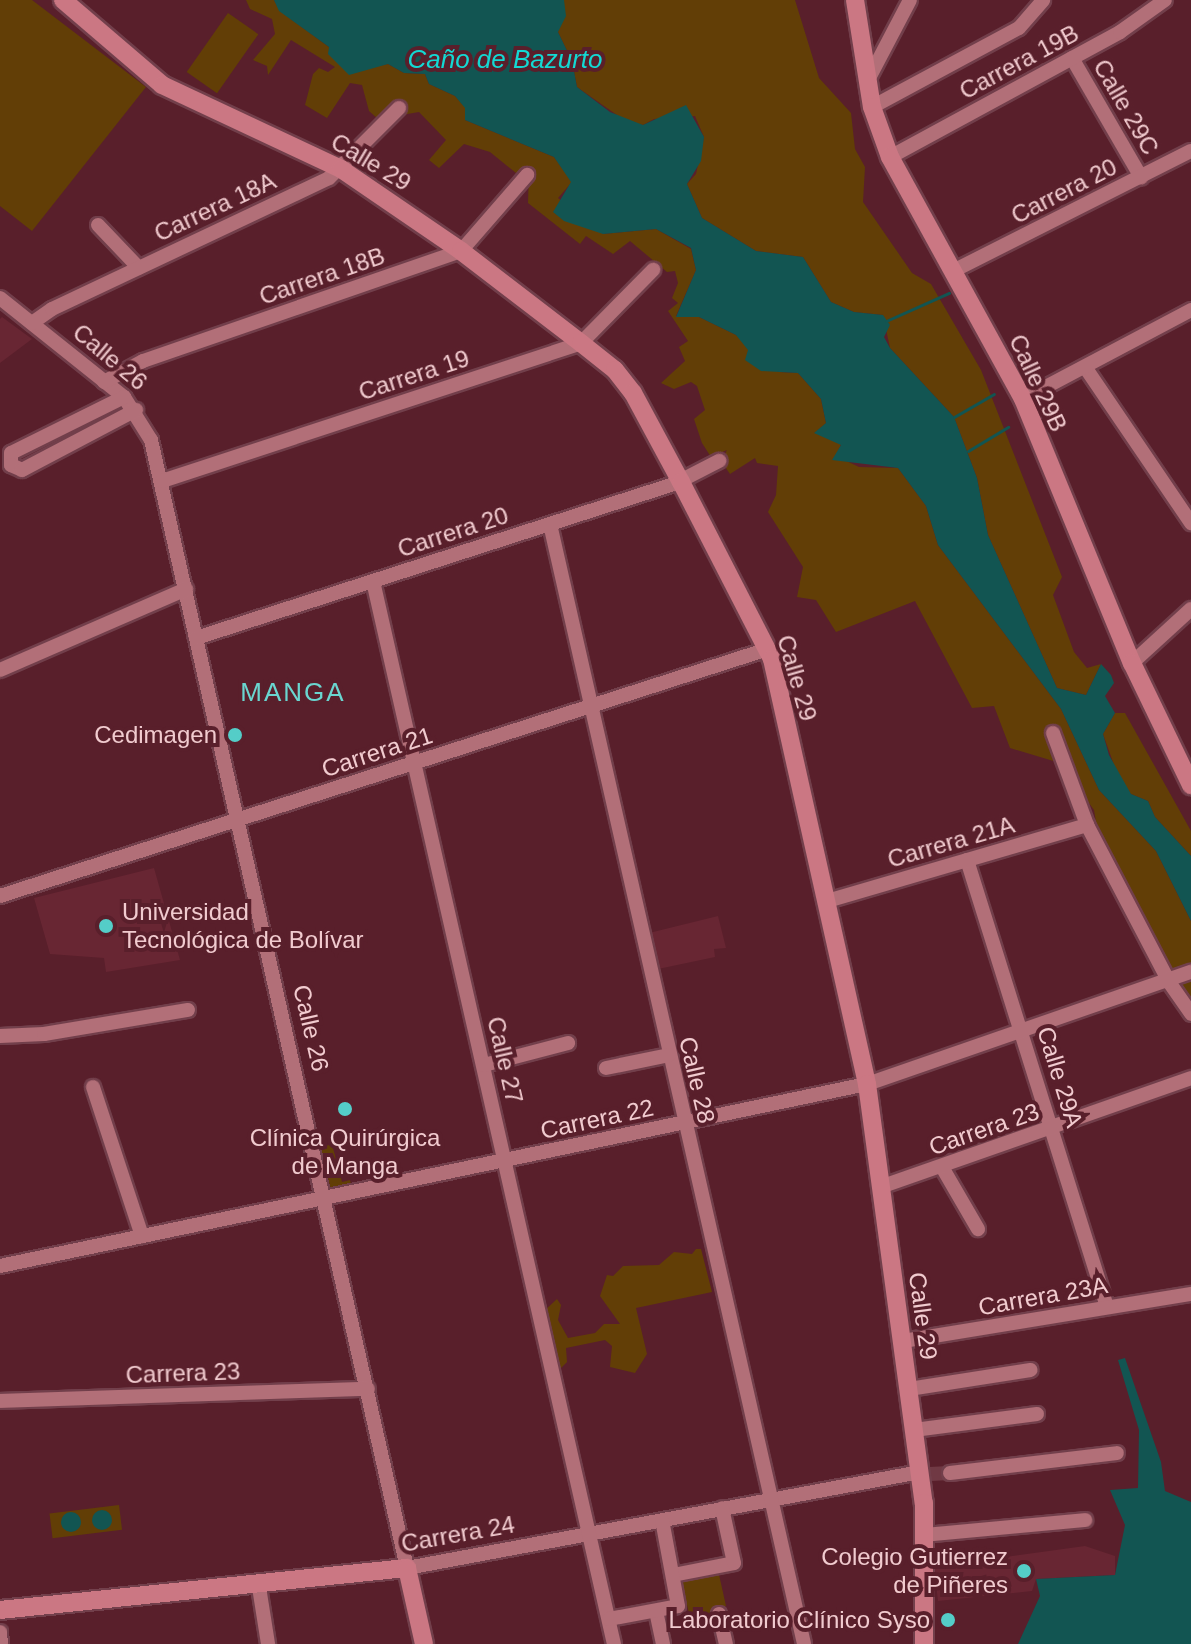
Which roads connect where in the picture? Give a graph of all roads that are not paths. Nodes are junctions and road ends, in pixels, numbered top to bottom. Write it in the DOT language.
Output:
graph roads {
  1 [pos="63,0"];
  2 [pos="855,0"];
  3 [pos="910,0"];
  4 [pos="1043,0"];
  5 [pos="1165,0"];
  6 [pos="1072,58"];
  7 [pos="868,80"];
  8 [pos="872,107"];
  9 [pos="399,108"];
  10 [pos="1191,151"];
  11 [pos="890,157"];
  12 [pos="341,169"];
  13 [pos="527,175"];
  14 [pos="1141,177"];
  15 [pos="98,225"];
  16 [pos="461,251"];
  17 [pos="139,268"];
  18 [pos="653,270"];
  19 [pos="955,270"];
  20 [pos="0,298"];
  21 [pos="1191,310"];
  22 [pos="32,323"];
  23 [pos="581,343"];
  24 [pos="1085,367"];
  25 [pos="104,382"];
  26 [pos="124,397"];
  27 [pos="1023,399"];
  28 [pos="136,410"];
  29 [pos="719,461"];
  30 [pos="162,481"];
  31 [pos="681,482"];
  32 [pos="1191,523"];
  33 [pos="550,524"];
  34 [pos="373,581"];
  35 [pos="186,589"];
  36 [pos="1191,609"];
  37 [pos="196,638"];
  38 [pos="768,649"];
  39 [pos="1132,663"];
  40 [pos="0,670"];
  41 [pos="590,706"];
  42 [pos="1053,733"];
  43 [pos="1185,758"];
  44 [pos="414,763"];
  45 [pos="1191,785"];
  46 [pos="238,819"];
  47 [pos="1087,825"];
  48 [pos="967,860"];
  49 [pos="0,896"];
  50 [pos="827,901"];
  51 [pos="1179,977"];
  52 [pos="188,1010"];
  53 [pos="1191,1014"];
  54 [pos="1024,1033"];
  55 [pos="0,1036"];
  56 [pos="568,1043"];
  57 [pos="669,1055"];
  58 [pos="484,1065"];
  59 [pos="606,1068"];
  60 [pos="1191,1078"];
  61 [pos="867,1084"];
  62 [pos="93,1087"];
  63 [pos="684,1123"];
  64 [pos="1053,1130"];
  65 [pos="506,1161"];
  66 [pos="942,1167"];
  67 [pos="880,1187"];
  68 [pos="322,1198"];
  69 [pos="978,1229"];
  70 [pos="142,1236"];
  71 [pos="0,1266"];
  72 [pos="1191,1294"];
  73 [pos="1107,1307"];
  74 [pos="903,1341"];
  75 [pos="1031,1370"];
  76 [pos="368,1389"];
  77 [pos="909,1389"];
  78 [pos="0,1401"];
  79 [pos="1037,1414"];
  80 [pos="914,1430"];
  81 [pos="1117,1453"];
  82 [pos="950,1473"];
  83 [pos="923,1474"];
  84 [pos="771,1498"];
  85 [pos="722,1508"];
  86 [pos="662,1520"];
  87 [pos="1085,1520"];
  88 [pos="591,1533"];
  89 [pos="924,1535"];
  90 [pos="407,1568"];
  91 [pos="673,1575"];
  92 [pos="259,1587"];
  93 [pos="0,1610"];
  94 [pos="656,1611"];
  95 [pos="719,1614"];
  96 [pos="609,1619"];
  97 [pos="0,1632"];
  98 [pos="1,1644"];
  99 [pos="268,1644"];
  100 [pos="424,1644"];
  101 [pos="614,1644"];
  102 [pos="663,1644"];
  103 [pos="726,1644"];
  104 [pos="804,1644"];
  105 [pos="924,1644"];
  1 -- 12 [label="main road, Calle 29"];
  2 -- 7 [label="main road, Calle 29B"];
  3 -- 7 [label="street"];
  4 -- 8 [label="street"];
  5 -- 6 [label="street, Carrera 19B"];
  6 -- 11 [label="street, Carrera 19B"];
  6 -- 14 [label="street, Calle 29C"];
  7 -- 8 [label="main road, Calle 29B"];
  8 -- 11 [label="main road, Calle 29B"];
  9 -- 12 [label="street, Carrera 18A"];
  10 -- 14 [label="street, Carrera 20"];
  11 -- 19 [label="main road, Calle 29B"];
  12 -- 16 [label="main road, Calle 29"];
  12 -- 17 [label="street, Carrera 18A"];
  13 -- 16 [label="street, Carrera 18B"];
  14 -- 19 [label="street, Carrera 20"];
  15 -- 17 [label="street"];
  16 -- 23 [label="main road, Calle 29"];
  16 -- 25 [label="street, Carrera 18B"];
  17 -- 22 [label="street, Carrera 18A"];
  18 -- 23 [label="street, Carrera 19"];
  19 -- 27 [label="main road, Calle 29B"];
  20 -- 22 [label="street, Calle 26"];
  21 -- 24 [label="street"];
  22 -- 25 [label="street, Calle 26"];
  23 -- 30 [label="street, Carrera 19"];
  23 -- 31 [label="main road, Calle 29"];
  24 -- 27 [label="street"];
  24 -- 32 [label="street, Calle 29B"];
  25 -- 26 [label="street, Calle 26"];
  26 -- 28 [label="street, Calle 26"];
  26 -- 28 [label="street"];
  27 -- 39 [label="main road, Calle 29B"];
  28 -- 30 [label="street, Calle 26"];
  29 -- 31 [label="street, Carrera 20"];
  30 -- 35 [label="street, Calle 26"];
  31 -- 33 [label="street, Carrera 20"];
  31 -- 38 [label="main road, Calle 29"];
  33 -- 34 [label="street, Carrera 20"];
  33 -- 41 [label="street, Calle 28"];
  34 -- 37 [label="street, Carrera 20"];
  34 -- 44 [label="street, Calle 27"];
  35 -- 37 [label="street, Calle 26"];
  35 -- 40 [label="street"];
  36 -- 39 [label="street"];
  37 -- 46 [label="street, Calle 26"];
  38 -- 41 [label="street, Carrera 21"];
  38 -- 50 [label="main road, Calle 29"];
  39 -- 43 [label="main road, Calle 29B"];
  41 -- 44 [label="street, Carrera 21"];
  41 -- 57 [label="street, Calle 28"];
  42 -- 47 [label="street"];
  43 -- 45 [label="main road, Calle 29B"];
  44 -- 46 [label="street, Carrera 21"];
  44 -- 58 [label="street, Calle 27"];
  46 -- 49 [label="street, Carrera 21"];
  46 -- 68 [label="street, Calle 26"];
  47 -- 48 [label="street, Carrera 21A"];
  47 -- 51 [label="street"];
  48 -- 50 [label="street, Carrera 21A"];
  48 -- 54 [label="street, Calle 29A"];
  50 -- 61 [label="main road, Calle 29"];
  51 -- 53 [label="street"];
  51 -- 54 [label="street, Carrera 22"];
  52 -- 55 [label="street"];
  54 -- 61 [label="street, Carrera 22"];
  54 -- 64 [label="street, Calle 29A"];
  56 -- 58 [label="street"];
  57 -- 59 [label="street"];
  57 -- 63 [label="street, Calle 28"];
  58 -- 65 [label="street, Calle 27"];
  60 -- 64 [label="street, Carrera 23"];
  61 -- 63 [label="street, Carrera 22"];
  61 -- 67 [label="main road, Calle 29"];
  62 -- 70 [label="street"];
  63 -- 65 [label="street, Carrera 22"];
  63 -- 84 [label="street, Calle 28"];
  64 -- 66 [label="street, Carrera 23"];
  64 -- 73 [label="street, Calle 29A"];
  65 -- 68 [label="street, Carrera 22"];
  65 -- 88 [label="street, Calle 27"];
  66 -- 67 [label="street, Carrera 23"];
  66 -- 69 [label="street"];
  67 -- 74 [label="main road, Calle 29"];
  68 -- 70 [label="street, Carrera 22"];
  68 -- 76 [label="street, Calle 26"];
  70 -- 71 [label="street, Carrera 22"];
  72 -- 73 [label="street, Carrera 23A"];
  73 -- 74 [label="street, Carrera 23A"];
  74 -- 77 [label="main road, Calle 29"];
  75 -- 77 [label="street"];
  76 -- 78 [label="street, Carrera 23"];
  76 -- 90 [label="street, Calle 26"];
  77 -- 80 [label="main road, Calle 29"];
  79 -- 80 [label="street"];
  80 -- 83 [label="main road, Calle 29"];
  81 -- 82 [label="street"];
  83 -- 84 [label="street, Carrera 24"];
  83 -- 89 [label="main road, Calle 29"];
  84 -- 85 [label="street, Carrera 24"];
  84 -- 104 [label="street, Calle 28"];
  85 -- 86 [label="street, Carrera 24"];
  85 -- 91 [label="street"];
  86 -- 88 [label="street, Carrera 24"];
  86 -- 91 [label="street"];
  87 -- 89 [label="street"];
  88 -- 90 [label="street, Carrera 24"];
  88 -- 96 [label="street, Calle 27"];
  89 -- 105 [label="main road, Calle 29"];
  90 -- 92 [label="main road, Carrera 24"];
  90 -- 100 [label="main road, Calle 26"];
  91 -- 94 [label="street"];
  92 -- 93 [label="main road, Carrera 24"];
  92 -- 99 [label="street"];
  94 -- 96 [label="street"];
  94 -- 102 [label="street"];
  95 -- 103 [label="street"];
  96 -- 101 [label="street, Calle 27"];
  97 -- 98 [label="street"];
}
